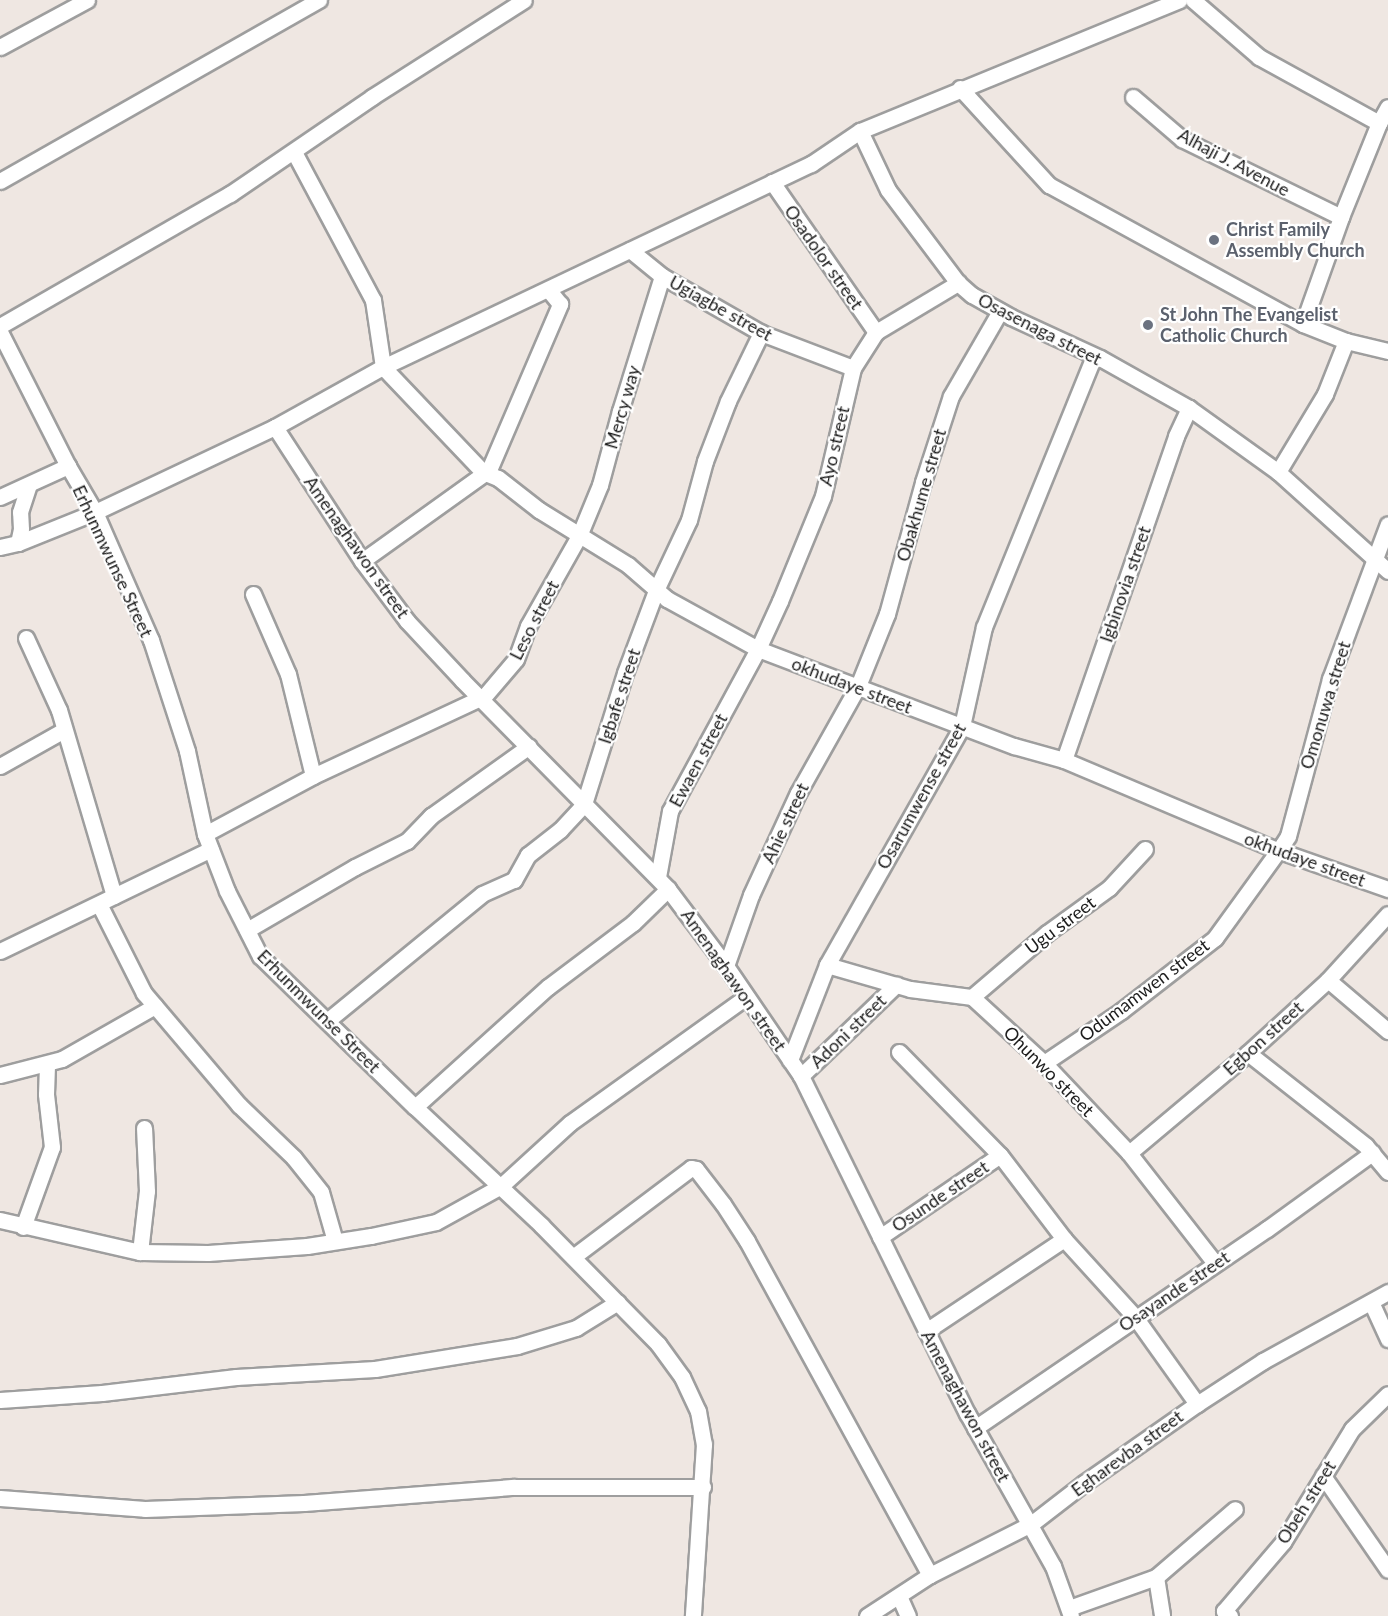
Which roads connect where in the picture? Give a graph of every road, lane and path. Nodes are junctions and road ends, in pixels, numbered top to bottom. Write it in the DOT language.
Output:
graph roads {
  1 [pos="87,0"];
  2 [pos="319,0"];
  3 [pos="524,0"];
  4 [pos="1179,0"];
  5 [pos="1193,0"];
  6 [pos="0,47"];
  7 [pos="960,88"];
  8 [pos="1133,97"];
  9 [pos="1388,107"];
  10 [pos="1379,123"];
  11 [pos="860,131"];
  12 [pos="294,152"];
  13 [pos="0,181"];
  14 [pos="772,182"];
  15 [pos="1341,218"];
  16 [pos="630,250"];
  17 [pos="662,276"];
  18 [pos="958,284"];
  19 [pos="548,289"];
  20 [pos="1000,311"];
  21 [pos="1303,324"];
  22 [pos="0,326"];
  23 [pos="0,332"];
  24 [pos="876,332"];
  25 [pos="761,333"];
  26 [pos="1347,341"];
  27 [pos="1388,351"];
  28 [pos="1094,356"];
  29 [pos="383,367"];
  30 [pos="853,368"];
  31 [pos="1189,408"];
  32 [pos="275,427"];
  33 [pos="68,466"];
  34 [pos="483,472"];
  35 [pos="1278,472"];
  36 [pos="29,484"];
  37 [pos="0,497"];
  38 [pos="94,512"];
  39 [pos="1388,524"];
  40 [pos="579,536"];
  41 [pos="18,543"];
  42 [pos="0,547"];
  43 [pos="1374,559"];
  44 [pos="362,561"];
  45 [pos="1388,571"];
  46 [pos="657,588"];
  47 [pos="254,594"];
  48 [pos="26,638"];
  49 [pos="758,649"];
  50 [pos="858,686"];
  51 [pos="481,699"];
  52 [pos="962,726"];
  53 [pos="64,730"];
  54 [pos="529,746"];
  55 [pos="1064,760"];
  56 [pos="0,766"];
  57 [pos="313,776"];
  58 [pos="584,804"];
  59 [pos="205,834"];
  60 [pos="211,849"];
  61 [pos="1144,849"];
  62 [pos="1277,850"];
  63 [pos="658,877"];
  64 [pos="668,889"];
  65 [pos="1388,889"];
  66 [pos="114,896"];
  67 [pos="99,904"];
  68 [pos="1388,914"];
  69 [pos="247,930"];
  70 [pos="2,945"];
  71 [pos="827,965"];
  72 [pos="726,966"];
  73 [pos="1328,980"];
  74 [pos="896,985"];
  75 [pos="746,997"];
  76 [pos="972,997"];
  77 [pos="155,1006"];
  78 [pos="327,1021"];
  79 [pos="1388,1031"];
  80 [pos="899,1052"];
  81 [pos="1248,1053"];
  82 [pos="790,1060"];
  83 [pos="1044,1063"];
  84 [pos="47,1064"];
  85 [pos="0,1075"];
  86 [pos="801,1076"];
  87 [pos="414,1107"];
  88 [pos="144,1128"];
  89 [pos="1129,1153"];
  90 [pos="1372,1153"];
  91 [pos="1000,1155"];
  92 [pos="1388,1172"];
  93 [pos="501,1186"];
  94 [pos="0,1220"];
  95 [pos="23,1227"];
  96 [pos="880,1237"];
  97 [pos="1064,1239"];
  98 [pos="336,1241"];
  99 [pos="140,1252"];
  100 [pos="573,1257"];
  101 [pos="1215,1263"];
  102 [pos="1388,1292"];
  103 [pos="618,1302"];
  104 [pos="1371,1302"];
  105 [pos="1136,1317"];
  106 [pos="926,1331"];
  107 [pos="1388,1340"];
  108 [pos="1388,1394"];
  109 [pos="0,1400"];
  110 [pos="1197,1404"];
  111 [pos="975,1428"];
  112 [pos="1323,1476"];
  113 [pos="703,1487"];
  114 [pos="0,1498"];
  115 [pos="1235,1509"];
  116 [pos="1031,1524"];
  117 [pos="1388,1570"];
  118 [pos="930,1575"];
  119 [pos="1156,1577"];
  120 [pos="899,1596"];
  121 [pos="1070,1612"];
  122 [pos="1223,1614"];
  123 [pos="693,1616"];
  124 [pos="867,1616"];
  125 [pos="908,1616"];
  126 [pos="1162,1616"];
  1 -- 6 [label="street"];
  2 -- 13 [label="street"];
  3 -- 12 [label="street"];
  4 -- 7 [label="street"];
  5 -- 10 [label="street"];
  7 -- 11 [label="street"];
  7 -- 21 [label="street"];
  8 -- 15 [label="street, Alhaji J. Avenue"];
  9 -- 10 [label="street"];
  10 -- 15 [label="street"];
  11 -- 14 [label="street"];
  11 -- 18 [label="street, Osasenaga street"];
  12 -- 22 [label="street"];
  12 -- 29 [label="street"];
  14 -- 16 [label="street"];
  14 -- 24 [label="street, Osadolor street"];
  15 -- 21 [label="street"];
  16 -- 17 [label="street, Ugiagbe street"];
  16 -- 19 [label="street"];
  17 -- 25 [label="street, Ugiagbe street"];
  17 -- 40 [label="street, Mercy way"];
  18 -- 20 [label="street, Osasenaga street"];
  18 -- 24 [label="street, Ayo street"];
  19 -- 29 [label="street"];
  19 -- 34 [label="street"];
  20 -- 28 [label="street, Osasenaga street"];
  20 -- 50 [label="street, Obakhume street"];
  21 -- 26 [label="street"];
  23 -- 33 [label="street, Erhunmwunse Street"];
  24 -- 30 [label="street, Ayo street"];
  25 -- 30 [label="street, Ugiagbe street"];
  25 -- 46 [label="street, Igbafe street"];
  26 -- 27 [label="street"];
  26 -- 35 [label="street"];
  28 -- 31 [label="street, Osasenaga street"];
  28 -- 52 [label="street, Osarumwense street"];
  29 -- 32 [label="street"];
  29 -- 34 [label="street, okhudaye street"];
  30 -- 49 [label="street, Ayo street"];
  31 -- 35 [label="street, Osasenaga street"];
  31 -- 55 [label="street, Igbinovia street"];
  32 -- 38 [label="street"];
  32 -- 44 [label="street, Amenaghawon street"];
  33 -- 36 [label="street"];
  33 -- 38 [label="street, Erhunmwunse Street"];
  34 -- 40 [label="street, okhudaye street"];
  34 -- 44 [label="street"];
  35 -- 43 [label="street, Osasenaga street"];
  36 -- 37 [label="street"];
  36 -- 41 [label="street"];
  38 -- 41 [label="street"];
  38 -- 59 [label="street, Erhunmwunse Street"];
  39 -- 43 [label="street, Omonuwa street"];
  40 -- 46 [label="street, okhudaye street"];
  40 -- 51 [label="street, Leso street"];
  41 -- 42 [label="street"];
  43 -- 45 [label="street, Osasenaga street"];
  43 -- 62 [label="street, Omonuwa street"];
  44 -- 51 [label="street, Amenaghawon street"];
  46 -- 49 [label="street, okhudaye street"];
  46 -- 58 [label="street, Igbafe street"];
  47 -- 57 [label="street"];
  48 -- 53 [label="street"];
  49 -- 50 [label="street, okhudaye street"];
  49 -- 63 [label="street, Ewaen street"];
  50 -- 52 [label="street, okhudaye street"];
  50 -- 72 [label="street, Ahie street"];
  51 -- 54 [label="street, Amenaghawon street"];
  51 -- 57 [label="street"];
  52 -- 55 [label="street, okhudaye street"];
  52 -- 71 [label="street, Osarumwense street"];
  53 -- 56 [label="street"];
  53 -- 66 [label="street"];
  54 -- 58 [label="street, Amenaghawon street"];
  54 -- 69 [label="street"];
  55 -- 62 [label="street, okhudaye street"];
  57 -- 59 [label="street"];
  58 -- 63 [label="street, Amenaghawon street"];
  58 -- 78 [label="street"];
  59 -- 60 [label="street, Erhunmwunse Street"];
  60 -- 66 [label="street"];
  60 -- 69 [label="street, Erhunmwunse Street"];
  61 -- 76 [label="street, Ugu street"];
  62 -- 65 [label="street, okhudaye street"];
  62 -- 83 [label="street, Odumamwen street"];
  63 -- 64 [label="street, Amenaghawon street"];
  64 -- 72 [label="street, Amenaghawon street"];
  64 -- 87 [label="street"];
  66 -- 67 [label="street"];
  67 -- 70 [label="street"];
  67 -- 77 [label="street"];
  68 -- 73 [label="street, Egbon street"];
  69 -- 78 [label="street, Erhunmwunse Street"];
  71 -- 74 [label="street"];
  71 -- 82 [label="street, Osarumwense street"];
  72 -- 75 [label="street, Amenaghawon street"];
  73 -- 79 [label="street"];
  73 -- 81 [label="street, Egbon street"];
  74 -- 76 [label="street"];
  74 -- 86 [label="street, Adoni street"];
  75 -- 82 [label="street, Amenaghawon street"];
  75 -- 93 [label="street"];
  76 -- 83 [label="street, Ohunwo street"];
  77 -- 84 [label="street"];
  77 -- 98 [label="street"];
  78 -- 87 [label="street, Erhunmwunse Street"];
  80 -- 91 [label="street"];
  81 -- 89 [label="street, Egbon street"];
  81 -- 90 [label="street"];
  82 -- 86 [label="street, Amenaghawon street"];
  83 -- 89 [label="street, Ohunwo street"];
  84 -- 85 [label="street"];
  84 -- 95 [label="street"];
  86 -- 96 [label="street, Amenaghawon street"];
  87 -- 93 [label="street, Erhunmwunse Street"];
  88 -- 99 [label="street"];
  89 -- 101 [label="street, Ohunwo street"];
  90 -- 92 [label="street"];
  90 -- 101 [label="street, Osayande street"];
  91 -- 96 [label="street, Osunde street"];
  91 -- 97 [label="street"];
  93 -- 98 [label="street"];
  93 -- 100 [label="street, Erhunmwunse Street"];
  94 -- 95 [label="street"];
  95 -- 99 [label="street"];
  96 -- 106 [label="street, Amenaghawon street"];
  97 -- 105 [label="street"];
  97 -- 106 [label="street"];
  98 -- 99 [label="street"];
  100 -- 103 [label="street, Erhunmwunse Street"];
  100 -- 118 [label="street"];
  101 -- 105 [label="street, Osayande street"];
  102 -- 104 [label="street, Egharevba street"];
  103 -- 109 [label="street"];
  103 -- 113 [label="street, Erhunmwunse Street"];
  104 -- 107 [label="street"];
  104 -- 110 [label="street, Egharevba street"];
  105 -- 110 [label="street"];
  105 -- 111 [label="street, Osayande street"];
  106 -- 111 [label="street, Amenaghawon street"];
  108 -- 112 [label="street, Obeh street"];
  110 -- 116 [label="street, Egharevba street"];
  111 -- 116 [label="street, Amenaghawon street"];
  112 -- 117 [label="street"];
  112 -- 122 [label="street, Obeh street"];
  113 -- 114 [label="street"];
  113 -- 123 [label="street, Erhunmwunse Street"];
  115 -- 119 [label="street"];
  116 -- 118 [label="street, Egharevba street"];
  116 -- 121 [label="street, Amenaghawon street"];
  118 -- 120 [label="street, Egharevba street"];
  119 -- 121 [label="street"];
  119 -- 126 [label="street"];
  120 -- 124 [label="street, Egharevba street"];
  120 -- 125 [label="street"];
}
